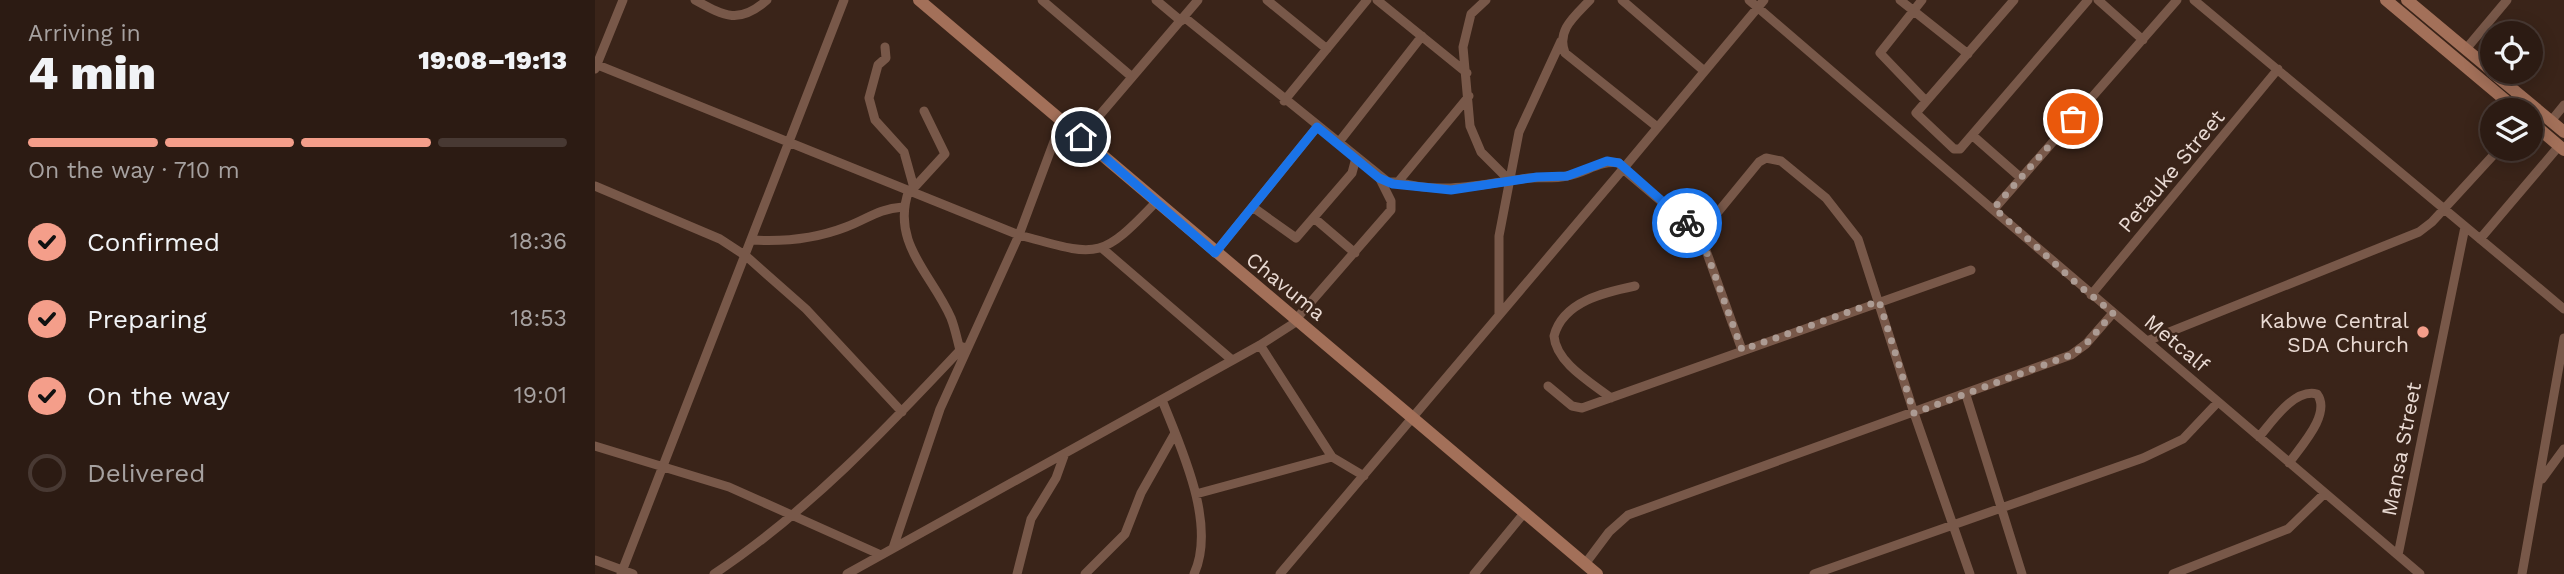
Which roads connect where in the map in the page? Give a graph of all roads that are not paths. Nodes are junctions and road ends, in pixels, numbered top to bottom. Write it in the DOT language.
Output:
graph roads {
  1 [pos="623,0"];
  2 [pos="695,0"];
  3 [pos="767,0"];
  4 [pos="844,0"];
  5 [pos="919,0"];
  6 [pos="1042,0"];
  7 [pos="1156,0"];
  8 [pos="1198,0"];
  9 [pos="1267,0"];
  10 [pos="1367,0"];
  11 [pos="1377,0"];
  12 [pos="1486,0"];
  13 [pos="1590,0"];
  14 [pos="1622,0"];
  15 [pos="1749,0"];
  16 [pos="1900,0"];
  17 [pos="1922,0"];
  18 [pos="2014,0"];
  19 [pos="2088,0"];
  20 [pos="2098,0"];
  21 [pos="2177,0"];
  22 [pos="2194,0"];
  23 [pos="2386,0"];
  24 [pos="2407,0"];
  25 [pos="2507,0"];
  26 [pos="1761,3"];
  27 [pos="1913,11"];
  28 [pos="1183,19"];
  29 [pos="1422,36"];
  30 [pos="2143,40"];
  31 [pos="1561,41"];
  32 [pos="885,47"];
  33 [pos="1327,49"];
  34 [pos="2466,49"];
  35 [pos="1968,54"];
  36 [pos="2480,61"];
  37 [pos="596,66"];
  38 [pos="2279,69"];
  39 [pos="1703,70"];
  40 [pos="1467,73"];
  41 [pos="1132,77"];
  42 [pos="2506,84"];
  43 [pos="1469,96"];
  44 [pos="2503,98"];
  45 [pos="1284,101"];
  46 [pos="1926,102"];
  47 [pos="2564,105"];
  48 [pos="924,111"];
  49 [pos="1062,120"];
  50 [pos="2550,121"];
  51 [pos="1656,126"];
  52 [pos="1317,127"];
  53 [pos="2543,132"];
  54 [pos="2564,132"];
  55 [pos="1972,135"];
  56 [pos="1081,137"];
  57 [pos="1939,137"];
  58 [pos="787,139"];
  59 [pos="1339,142"];
  60 [pos="2562,148"];
  61 [pos="1928,151"];
  62 [pos="1356,158"];
  63 [pos="2487,161"];
  64 [pos="1623,169"];
  65 [pos="1379,178"];
  66 [pos="2021,178"];
  67 [pos="1510,181"];
  68 [pos="1398,182"];
  69 [pos="595,186"];
  70 [pos="911,189"];
  71 [pos="1156,202"];
  72 [pos="903,207"];
  73 [pos="1254,208"];
  74 [pos="1994,208"];
  75 [pos="2444,208"];
  76 [pos="1314,218"];
  77 [pos="2465,226"];
  78 [pos="1700,234"];
  79 [pos="1019,235"];
  80 [pos="2480,239"];
  81 [pos="752,240"];
  82 [pos="1103,249"];
  83 [pos="1215,253"];
  84 [pos="1355,253"];
  85 [pos="746,256"];
  86 [pos="1971,270"];
  87 [pos="1635,286"];
  88 [pos="2091,295"];
  89 [pos="1879,301"];
  90 [pos="2564,309"];
  91 [pos="2113,313"];
  92 [pos="1499,316"];
  93 [pos="1298,319"];
  94 [pos="2564,338"];
  95 [pos="969,340"];
  96 [pos="2147,341"];
  97 [pos="1260,345"];
  98 [pos="960,350"];
  99 [pos="1742,350"];
  100 [pos="1232,360"];
  101 [pos="1548,386"];
  102 [pos="1966,395"];
  103 [pos="1611,398"];
  104 [pos="1161,400"];
  105 [pos="2218,402"];
  106 [pos="902,412"];
  107 [pos="1914,413"];
  108 [pos="1414,418"];
  109 [pos="1175,433"];
  110 [pos="2259,437"];
  111 [pos="595,446"];
  112 [pos="2564,449"];
  113 [pos="1065,453"];
  114 [pos="1332,457"];
  115 [pos="2289,463"];
  116 [pos="660,466"];
  117 [pos="1364,476"];
  118 [pos="2539,483"];
  119 [pos="1196,494"];
  120 [pos="2325,494"];
  121 [pos="2001,510"];
  122 [pos="1525,512"];
  123 [pos="795,517"];
  124 [pos="1954,526"];
  125 [pos="893,548"];
  126 [pos="881,555"];
  127 [pos="2398,555"];
  128 [pos="595,561"];
  129 [pos="1585,564"];
  130 [pos="622,571"];
  131 [pos="633,574"];
  132 [pos="714,574"];
  133 [pos="847,574"];
  134 [pos="1017,574"];
  135 [pos="1085,574"];
  136 [pos="1194,574"];
  137 [pos="1280,574"];
  138 [pos="1474,574"];
  139 [pos="1597,574"];
  140 [pos="1815,574"];
  141 [pos="1970,574"];
  142 [pos="2022,574"];
  143 [pos="2173,574"];
  144 [pos="2420,574"];
  145 [pos="2522,574"];
  1 -- 37 [label="street"];
  2 -- 3 [label="street"];
  4 -- 58 [label="street"];
  5 -- 49 [label="street, Chavuma"];
  6 -- 41 [label="street"];
  7 -- 28 [label="street"];
  8 -- 28 [label="street"];
  9 -- 33 [label="street"];
  10 -- 33 [label="street"];
  11 -- 29 [label="street"];
  12 -- 40 [label="street"];
  13 -- 31 [label="street"];
  14 -- 39 [label="street"];
  15 -- 26 [label="street, Metcalf"];
  16 -- 27 [label="street"];
  17 -- 27 [label="street"];
  18 -- 35 [label="street"];
  19 -- 55 [label="street"];
  20 -- 30 [label="street"];
  21 -- 30 [label="street"];
  22 -- 38 [label="street"];
  23 -- 44 [label="street"];
  24 -- 34 [label="street"];
  25 -- 34 [label="street"];
  26 -- 39 [label="street"];
  26 -- 61 [label="street, Metcalf"];
  27 -- 35 [label="street"];
  27 -- 46 [label="street"];
  28 -- 41 [label="street"];
  28 -- 45 [label="street"];
  29 -- 40 [label="street"];
  29 -- 59 [label="street"];
  30 -- 66 [label="street"];
  31 -- 51 [label="street"];
  31 -- 67 [label="street"];
  32 -- 70 [label="street"];
  33 -- 45 [label="street"];
  34 -- 36 [label="street"];
  35 -- 46 [label="street"];
  37 -- 58 [label="street"];
  38 -- 75 [label="street"];
  38 -- 88 [label="street, Petauke Street"];
  39 -- 51 [label="street"];
  40 -- 43 [label="street"];
  41 -- 56 [label="street"];
  42 -- 50 [label="street"];
  43 -- 67 [label="street"];
  43 -- 68 [label="street"];
  45 -- 52 [label="street"];
  46 -- 57 [label="street"];
  47 -- 50 [label="street"];
  48 -- 70 [label="street"];
  49 -- 56 [label="street, Chavuma"];
  49 -- 79 [label="street"];
  50 -- 54 [label="street"];
  51 -- 64 [label="street"];
  52 -- 59 [label="street"];
  52 -- 73 [label="street"];
  53 -- 60 [label="street"];
  55 -- 57 [label="street"];
  55 -- 66 [label="street"];
  56 -- 71 [label="street, Chavuma"];
  57 -- 61 [label="street"];
  58 -- 70 [label="street"];
  58 -- 81 [label="street"];
  59 -- 62 [label="street"];
  60 -- 80 [label="street"];
  61 -- 74 [label="street, Metcalf"];
  62 -- 65 [label="street"];
  62 -- 76 [label="street"];
  63 -- 75 [label="street"];
  64 -- 67 [label="street"];
  64 -- 78 [label="street"];
  64 -- 92 [label="street"];
  65 -- 68 [label="street"];
  65 -- 84 [label="street"];
  66 -- 74 [label="street"];
  67 -- 68 [label="street"];
  67 -- 92 [label="street"];
  69 -- 85 [label="street"];
  70 -- 72 [label="street"];
  70 -- 79 [label="street"];
  71 -- 82 [label="street"];
  71 -- 83 [label="street, Chavuma"];
  72 -- 81 [label="street"];
  72 -- 98 [label="street"];
  73 -- 76 [label="street"];
  73 -- 83 [label="street"];
  74 -- 88 [label="street, Metcalf"];
  75 -- 77 [label="street"];
  75 -- 96 [label="street"];
  76 -- 84 [label="street"];
  77 -- 80 [label="street"];
  77 -- 127 [label="street, Mansa Street"];
  78 -- 89 [label="street"];
  78 -- 99 [label="street"];
  79 -- 82 [label="street"];
  79 -- 95 [label="street"];
  80 -- 90 [label="street"];
  81 -- 85 [label="street"];
  82 -- 100 [label="street"];
  83 -- 93 [label="street, Chavuma"];
  84 -- 93 [label="street"];
  85 -- 106 [label="street"];
  85 -- 116 [label="street"];
  86 -- 89 [label="street"];
  87 -- 103 [label="street"];
  88 -- 91 [label="street, Metcalf"];
  89 -- 99 [label="street"];
  89 -- 107 [label="street"];
  91 -- 96 [label="street, Metcalf"];
  91 -- 102 [label="street"];
  92 -- 108 [label="street"];
  93 -- 97 [label="street"];
  93 -- 108 [label="street, Chavuma"];
  94 -- 118 [label="street"];
  95 -- 98 [label="street"];
  95 -- 125 [label="street"];
  96 -- 105 [label="street, Metcalf"];
  97 -- 100 [label="street"];
  97 -- 114 [label="street"];
  98 -- 106 [label="street"];
  99 -- 103 [label="street"];
  100 -- 104 [label="street"];
  101 -- 103 [label="street"];
  102 -- 107 [label="street"];
  102 -- 121 [label="street"];
  104 -- 109 [label="street"];
  104 -- 113 [label="street"];
  105 -- 110 [label="street, Metcalf"];
  105 -- 121 [label="street"];
  106 -- 123 [label="street"];
  107 -- 124 [label="street"];
  107 -- 129 [label="street"];
  108 -- 117 [label="street"];
  108 -- 122 [label="street, Chavuma"];
  109 -- 119 [label="street"];
  109 -- 135 [label="street"];
  110 -- 115 [label="street, Metcalf"];
  110 -- 115 [label="street"];
  111 -- 116 [label="street"];
  112 -- 118 [label="street"];
  113 -- 125 [label="street"];
  113 -- 134 [label="street"];
  114 -- 117 [label="street"];
  114 -- 119 [label="street"];
  115 -- 120 [label="street, Metcalf"];
  116 -- 123 [label="street"];
  116 -- 130 [label="street"];
  117 -- 137 [label="street"];
  118 -- 145 [label="street"];
  119 -- 136 [label="street"];
  120 -- 127 [label="street, Metcalf"];
  120 -- 143 [label="street"];
  121 -- 124 [label="street"];
  121 -- 142 [label="street"];
  122 -- 129 [label="street, Chavuma"];
  122 -- 138 [label="street"];
  123 -- 126 [label="street"];
  123 -- 132 [label="street"];
  124 -- 140 [label="street"];
  124 -- 141 [label="street"];
  125 -- 126 [label="street"];
  126 -- 133 [label="street"];
  127 -- 144 [label="street, Metcalf"];
  128 -- 130 [label="street"];
  129 -- 139 [label="street, Chavuma"];
  130 -- 131 [label="street"];
}
